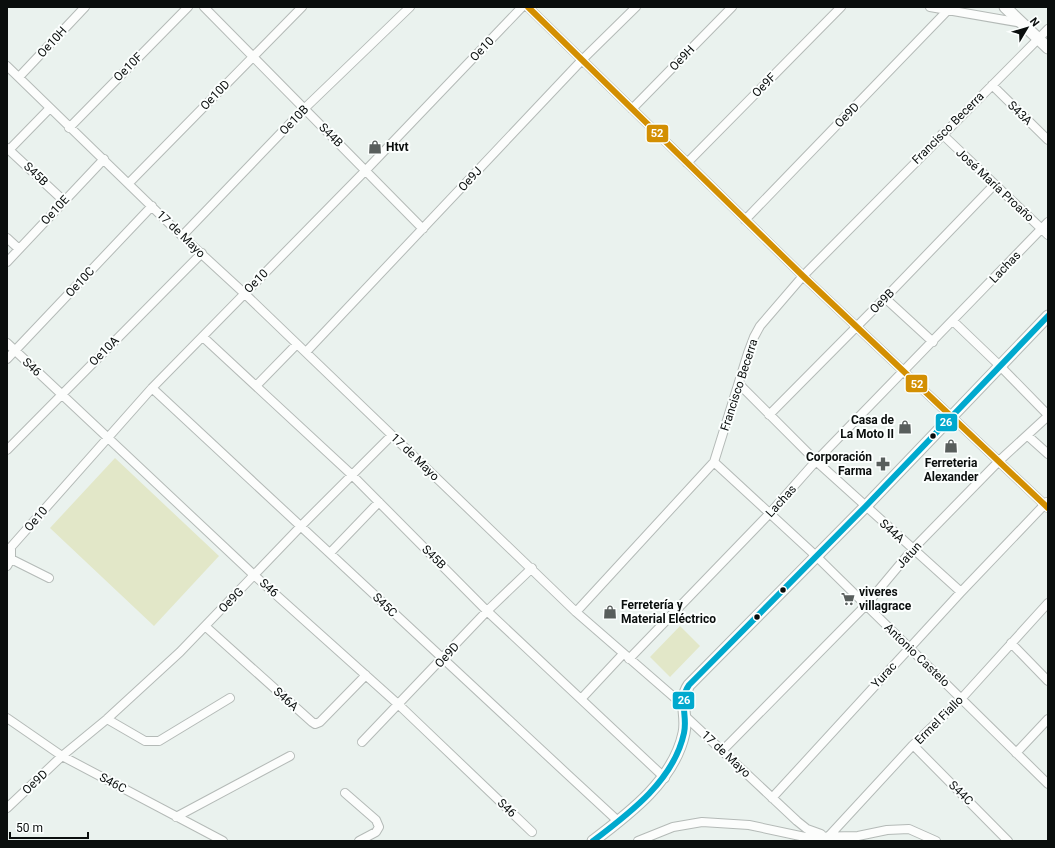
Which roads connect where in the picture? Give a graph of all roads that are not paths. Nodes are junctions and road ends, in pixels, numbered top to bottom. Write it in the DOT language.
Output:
graph roads {
  1 [pos="85,7"];
  2 [pos="188,7"];
  3 [pos="204,7"];
  4 [pos="302,7"];
  5 [pos="410,7"];
  6 [pos="522,7"];
  7 [pos="528,7"];
  8 [pos="636,7"];
  9 [pos="732,7"];
  10 [pos="841,7"];
  11 [pos="930,7"];
  12 [pos="1004,7"];
  13 [pos="948,10"];
  14 [pos="1022,23"];
  15 [pos="1048,29"];
  16 [pos="1038,39"];
  17 [pos="1048,48"];
  18 [pos="253,56"];
  19 [pos="582,60"];
  20 [pos="7,66"];
  21 [pos="19,77"];
  22 [pos="992,85"];
  23 [pos="50,108"];
  24 [pos="305,108"];
  25 [pos="632,110"];
  26 [pos="69,128"];
  27 [pos="942,134"];
  28 [pos="1048,140"];
  29 [pos="8,149"];
  30 [pos="104,159"];
  31 [pos="687,163"];
  32 [pos="366,170"];
  33 [pos="129,184"];
  34 [pos="994,185"];
  35 [pos="64,201"];
  36 [pos="152,206"];
  37 [pos="746,220"];
  38 [pos="1048,222"];
  39 [pos="423,229"];
  40 [pos="1041,229"];
  41 [pos="1048,235"];
  42 [pos="182,236"];
  43 [pos="7,238"];
  44 [pos="19,249"];
  45 [pos="202,253"];
  46 [pos="7,262"];
  47 [pos="803,276"];
  48 [pos="244,294"];
  49 [pos="885,298"];
  50 [pos="1048,316"];
  51 [pos="953,321"];
  52 [pos="856,326"];
  53 [pos="203,337"];
  54 [pos="933,342"];
  55 [pos="7,344"];
  56 [pos="297,344"];
  57 [pos="15,351"];
  58 [pos="306,352"];
  59 [pos="7,359"];
  60 [pos="1000,366"];
  61 [pos="904,371"];
  62 [pos="739,384"];
  63 [pos="256,386"];
  64 [pos="152,388"];
  65 [pos="61,394"];
  66 [pos="769,415"];
  67 [pos="1048,415"];
  68 [pos="951,417"];
  69 [pos="108,436"];
  70 [pos="392,436"];
  71 [pos="1028,436"];
  72 [pos="7,450"];
  73 [pos="1048,454"];
  74 [pos="999,461"];
  75 [pos="714,462"];
  76 [pos="816,462"];
  77 [pos="352,475"];
  78 [pos="379,502"];
  79 [pos="1047,505"];
  80 [pos="865,507"];
  81 [pos="770,513"];
  82 [pos="302,525"];
  83 [pos="912,550"];
  84 [pos="330,553"];
  85 [pos="816,556"];
  86 [pos="11,559"];
  87 [pos="7,566"];
  88 [pos="532,568"];
  89 [pos="255,576"];
  90 [pos="49,578"];
  91 [pos="961,592"];
  92 [pos="1048,603"];
  93 [pos="866,605"];
  94 [pos="487,611"];
  95 [pos="576,612"];
  96 [pos="205,626"];
  97 [pos="1011,643"];
  98 [pos="910,648"];
  99 [pos="626,656"];
  100 [pos="443,660"];
  101 [pos="366,675"];
  102 [pos="1048,681"];
  103 [pos="230,698"];
  104 [pos="581,699"];
  105 [pos="961,699"];
  106 [pos="399,705"];
  107 [pos="684,711"];
  108 [pos="7,718"];
  109 [pos="107,719"];
  110 [pos="1048,719"];
  111 [pos="362,742"];
  112 [pos="913,745"];
  113 [pos="723,750"];
  114 [pos="1016,752"];
  115 [pos="62,756"];
  116 [pos="290,756"];
  117 [pos="665,778"];
  118 [pos="1047,781"];
  119 [pos="345,792"];
  120 [pos="772,798"];
  121 [pos="7,808"];
  122 [pos="176,816"];
  123 [pos="619,822"];
  124 [pos="532,832"];
  125 [pos="829,836"];
  126 [pos="223,841"];
  127 [pos="359,841"];
  128 [pos="593,841"];
  129 [pos="638,841"];
  130 [pos="936,841"];
  131 [pos="1008,841"];
  1 -- 21 [label="street, Oe10H"];
  2 -- 26 [label="street, Oe10F"];
  3 -- 18 [label="street, S44B"];
  4 -- 18 [label="street, Oe10D"];
  5 -- 24 [label="street, Oe10B"];
  6 -- 32 [label="street, Oe10"];
  7 -- 19 [label="street"];
  8 -- 19 [label="street, Oe9J"];
  9 -- 25 [label="street, Oe9H"];
  10 -- 31 [label="street, Oe9F"];
  11 -- 13 [label="street"];
  12 -- 14 [label="street"];
  13 -- 14 [label="street"];
  13 -- 37 [label="street, Oe9D"];
  14 -- 16 [label="street"];
  15 -- 16 [label="street, Francisco Becerra"];
  16 -- 17 [label="street"];
  16 -- 22 [label="street, Francisco Becerra"];
  18 -- 24 [label="street, S44B"];
  18 -- 33 [label="street, Oe10D"];
  19 -- 25 [label="street"];
  19 -- 39 [label="street, Oe9J"];
  20 -- 21 [label="street, 17 de Mayo"];
  21 -- 23 [label="street, 17 de Mayo"];
  22 -- 27 [label="street, Francisco Becerra"];
  22 -- 28 [label="street, S43A"];
  23 -- 26 [label="street, 17 de Mayo"];
  23 -- 29 [label="street"];
  24 -- 32 [label="street, S44B"];
  24 -- 42 [label="street, Oe10B"];
  25 -- 31 [label="street"];
  26 -- 30 [label="street, 17 de Mayo"];
  27 -- 34 [label="street, José María Proaño"];
  27 -- 47 [label="street, Francisco Becerra"];
  29 -- 35 [label="street, S45B"];
  30 -- 33 [label="street, 17 de Mayo"];
  30 -- 35 [label="street, Oe10E"];
  31 -- 37 [label="street"];
  32 -- 39 [label="street, S44B"];
  32 -- 48 [label="street, Oe10"];
  33 -- 36 [label="street, 17 de Mayo"];
  34 -- 40 [label="street, José María Proaño"];
  34 -- 49 [label="street, Oe9B"];
  35 -- 44 [label="street, Oe10E"];
  36 -- 42 [label="street, 17 de Mayo"];
  36 -- 57 [label="street, Oe10C"];
  37 -- 47 [label="street"];
  38 -- 40 [label="street, Lachas"];
  39 -- 58 [label="street, Oe9J"];
  40 -- 41 [label="street, José María Proaño"];
  40 -- 51 [label="street, Lachas"];
  42 -- 45 [label="street, 17 de Mayo"];
  43 -- 44 [label="street"];
  44 -- 46 [label="street, Oe10E"];
  45 -- 48 [label="street, 17 de Mayo"];
  45 -- 65 [label="street, Oe10A"];
  47 -- 52 [label="street"];
  47 -- 62 [label="street, Francisco Becerra"];
  48 -- 53 [label="street, Oe10"];
  48 -- 56 [label="street, 17 de Mayo"];
  49 -- 52 [label="street, Oe9B"];
  49 -- 54 [label="street"];
  50 -- 60 [label="street"];
  51 -- 54 [label="street, Lachas"];
  51 -- 60 [label="street"];
  52 -- 61 [label="street"];
  52 -- 66 [label="street, Oe9B"];
  53 -- 63 [label="street, S45B"];
  53 -- 64 [label="street, Oe10"];
  54 -- 61 [label="street, Lachas"];
  55 -- 57 [label="street, S46"];
  56 -- 58 [label="street, 17 de Mayo"];
  56 -- 63 [label="street"];
  57 -- 59 [label="street, Oe10C"];
  57 -- 65 [label="street, S46"];
  58 -- 70 [label="street, 17 de Mayo"];
  60 -- 67 [label="street"];
  60 -- 68 [label="street"];
  61 -- 68 [label="street"];
  61 -- 76 [label="street, Lachas"];
  62 -- 66 [label="street, S44A"];
  62 -- 75 [label="street, Francisco Becerra"];
  63 -- 77 [label="street, S45B"];
  64 -- 69 [label="street, Oe10"];
  64 -- 82 [label="street, S45C"];
  65 -- 69 [label="street, S46"];
  65 -- 72 [label="street, Oe10A"];
  66 -- 76 [label="street, S44A"];
  67 -- 71 [label="street, Jatun"];
  68 -- 74 [label="street"];
  68 -- 80 [label="street"];
  69 -- 86 [label="street, Oe10"];
  69 -- 89 [label="street, S46"];
  70 -- 77 [label="street, Oe9G"];
  70 -- 88 [label="street, 17 de Mayo"];
  71 -- 73 [label="street"];
  71 -- 74 [label="street, Jatun"];
  74 -- 79 [label="street"];
  74 -- 83 [label="street, Jatun"];
  75 -- 81 [label="street, Antonio Castelo"];
  75 -- 95 [label="street, Francisco Becerra"];
  76 -- 80 [label="street, S44A"];
  76 -- 81 [label="street, Lachas"];
  77 -- 78 [label="street, S45B"];
  77 -- 82 [label="street, Oe9G"];
  78 -- 84 [label="street"];
  78 -- 94 [label="street, S45B"];
  79 -- 91 [label="street, Yurac"];
  80 -- 83 [label="street, S44A"];
  80 -- 85 [label="street"];
  81 -- 85 [label="street, Antonio Castelo"];
  81 -- 99 [label="street, Lachas"];
  82 -- 84 [label="street, S45C"];
  82 -- 89 [label="street, Oe9G"];
  83 -- 91 [label="street, S44A"];
  83 -- 93 [label="street, Jatun"];
  84 -- 100 [label="street, S45C"];
  85 -- 93 [label="street, Antonio Castelo"];
  85 -- 107 [label="street"];
  86 -- 87 [label="street, Oe10"];
  86 -- 90 [label="street"];
  88 -- 94 [label="street, Oe9D"];
  88 -- 95 [label="street, 17 de Mayo"];
  89 -- 96 [label="street, Oe9G"];
  89 -- 101 [label="street, S46"];
  91 -- 98 [label="street, Yurac"];
  92 -- 97 [label="street, Ermel Fiallo"];
  93 -- 98 [label="street, Antonio Castelo"];
  93 -- 113 [label="street, Jatun"];
  94 -- 100 [label="street, Oe9D"];
  94 -- 104 [label="street, S45B"];
  95 -- 99 [label="street, 17 de Mayo"];
  96 -- 101 [label="street, S46A"];
  96 -- 109 [label="street, Oe9G"];
  97 -- 102 [label="street"];
  97 -- 105 [label="street, Ermel Fiallo"];
  98 -- 105 [label="street, Antonio Castelo"];
  98 -- 120 [label="street, Yurac"];
  99 -- 104 [label="street, Lachas"];
  99 -- 107 [label="street, 17 de Mayo"];
  100 -- 106 [label="street, Oe9D"];
  100 -- 123 [label="street, S45C"];
  101 -- 106 [label="street, S46"];
  103 -- 109 [label="street"];
  104 -- 117 [label="street, S45B"];
  105 -- 112 [label="street, Ermel Fiallo"];
  105 -- 114 [label="street, Antonio Castelo"];
  106 -- 111 [label="street, Oe9D"];
  106 -- 124 [label="street, S46"];
  107 -- 113 [label="street, 17 de Mayo"];
  107 -- 117 [label="street"];
  108 -- 115 [label="street, S46C"];
  109 -- 115 [label="street, Oe9G"];
  110 -- 114 [label="street"];
  112 -- 125 [label="street, Ermel Fiallo"];
  112 -- 131 [label="street, S44C"];
  113 -- 120 [label="street, 17 de Mayo"];
  114 -- 118 [label="street, Antonio Castelo"];
  115 -- 121 [label="street, Oe9D"];
  115 -- 122 [label="street, S46C"];
  116 -- 122 [label="street"];
  117 -- 123 [label="street"];
  119 -- 127 [label="street"];
  120 -- 125 [label="street, 17 de Mayo"];
  122 -- 126 [label="street, S46C"];
  123 -- 128 [label="street"];
  125 -- 129 [label="street"];
  125 -- 130 [label="street"];
}
